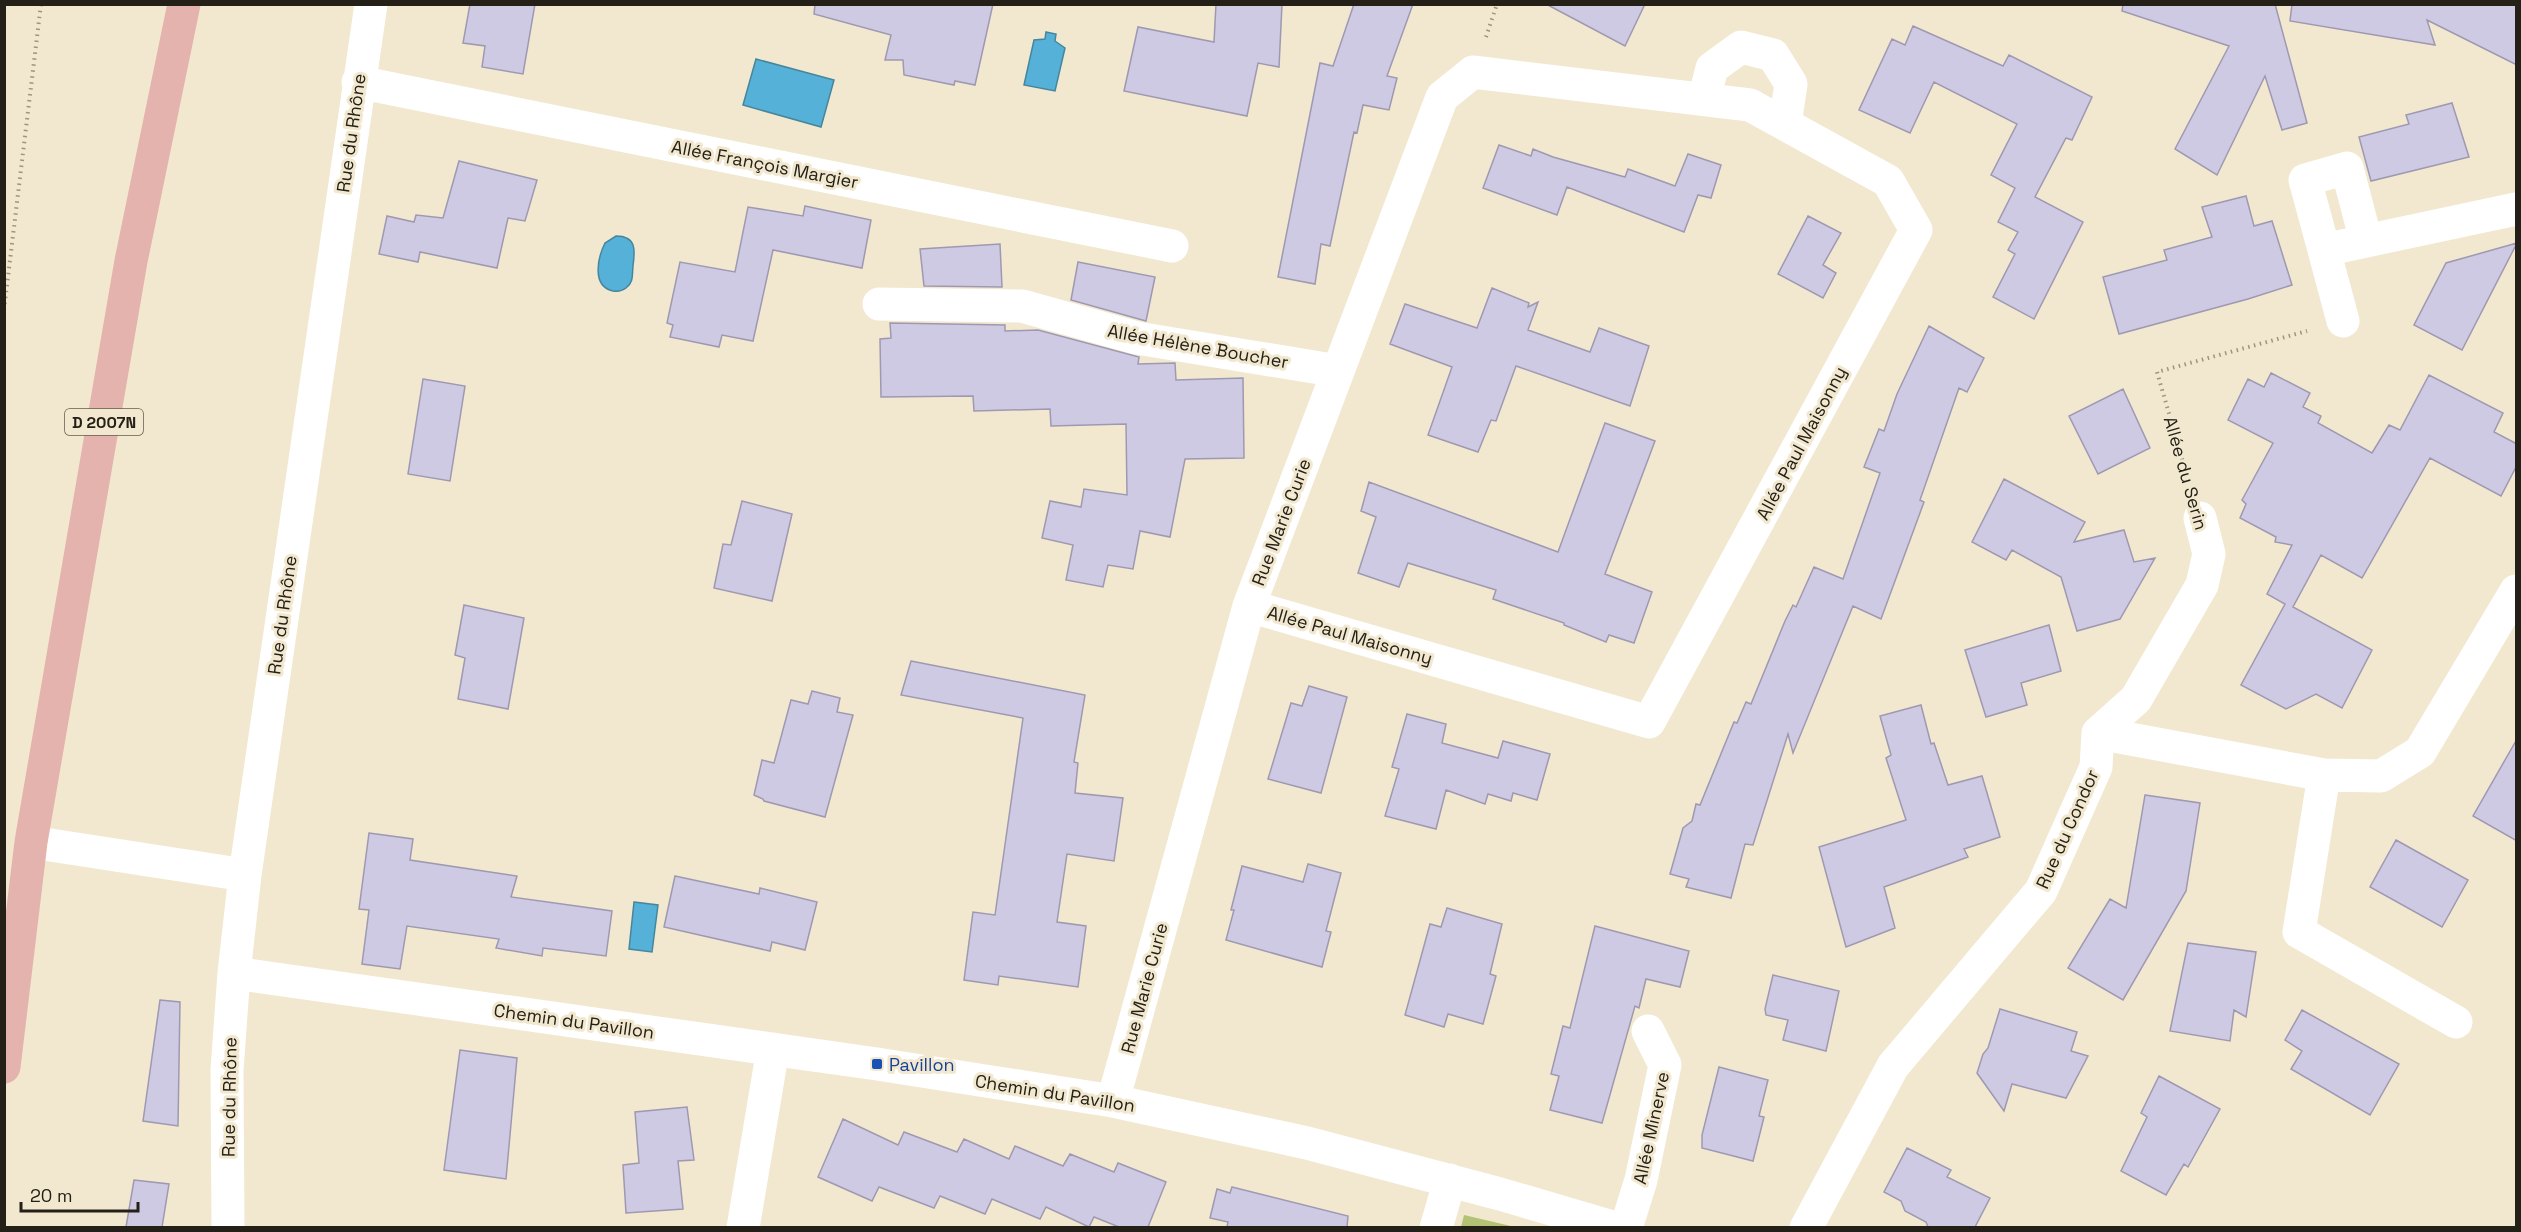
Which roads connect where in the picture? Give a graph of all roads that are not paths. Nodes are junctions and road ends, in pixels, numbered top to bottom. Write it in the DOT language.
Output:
graph roads {
  1 [pos="184,4"];
  2 [pos="371,4"];
  3 [pos="1473,72"];
  4 [pos="358,82"];
  5 [pos="1704,99"];
  6 [pos="1785,124"];
  7 [pos="2517,209"];
  8 [pos="2366,241"];
  9 [pos="1172,246"];
  10 [pos="2324,250"];
  11 [pos="879,304"];
  12 [pos="2343,321"];
  13 [pos="1338,371"];
  14 [pos="2200,518"];
  15 [pos="2517,591"];
  16 [pos="1249,606"];
  17 [pos="2098,733"];
  18 [pos="2324,776"];
  19 [pos="32,842"];
  20 [pos="245,875"];
  21 [pos="234,973"];
  22 [pos="2456,1022"];
  23 [pos="1648,1031"];
  24 [pos="773,1050"];
  25 [pos="4,1067"];
  26 [pos="1113,1101"];
  27 [pos="1450,1180"];
  28 [pos="228,1227"];
  29 [pos="743,1227"];
  30 [pos="1436,1227"];
  31 [pos="1616,1227"];
  32 [pos="1626,1227"];
  33 [pos="1806,1227"];
  1 -- 19 [label="main road, D 2007N"];
  2 -- 4 [label="street, Rue du Rhône"];
  3 -- 5 [label="street, Allée Paul Maisonny"];
  3 -- 13 [label="street, Rue Marie Curie"];
  4 -- 9 [label="street, Allée François Margier"];
  4 -- 20 [label="street, Rue du Rhône"];
  5 -- 6 [label="street, Allée Paul Maisonny"];
  5 -- 6 [label="street"];
  6 -- 16 [label="street, Allée Paul Maisonny"];
  7 -- 8 [label="street"];
  8 -- 10 [label="street"];
  8 -- 10 [label="street"];
  10 -- 12 [label="street"];
  11 -- 13 [label="street, Allée Hélène Boucher"];
  13 -- 16 [label="street, Rue Marie Curie"];
  14 -- 17 [label="street, Allée du Serin"];
  15 -- 18 [label="street"];
  16 -- 26 [label="street, Rue Marie Curie"];
  17 -- 18 [label="street"];
  17 -- 33 [label="street, Rue du Condor"];
  18 -- 22 [label="street"];
  19 -- 20 [label="street"];
  19 -- 25 [label="main road, D 2007N"];
  20 -- 21 [label="street, Rue du Rhône"];
  21 -- 24 [label="street, Chemin du Pavillon"];
  21 -- 28 [label="street, Rue du Rhône"];
  23 -- 32 [label="street, Allée Minerve"];
  24 -- 26 [label="street, Chemin du Pavillon"];
  24 -- 29 [label="street"];
  26 -- 27 [label="street, Chemin du Pavillon"];
  27 -- 30 [label="street"];
  27 -- 31 [label="street, Chemin du Pavillon"];
}
